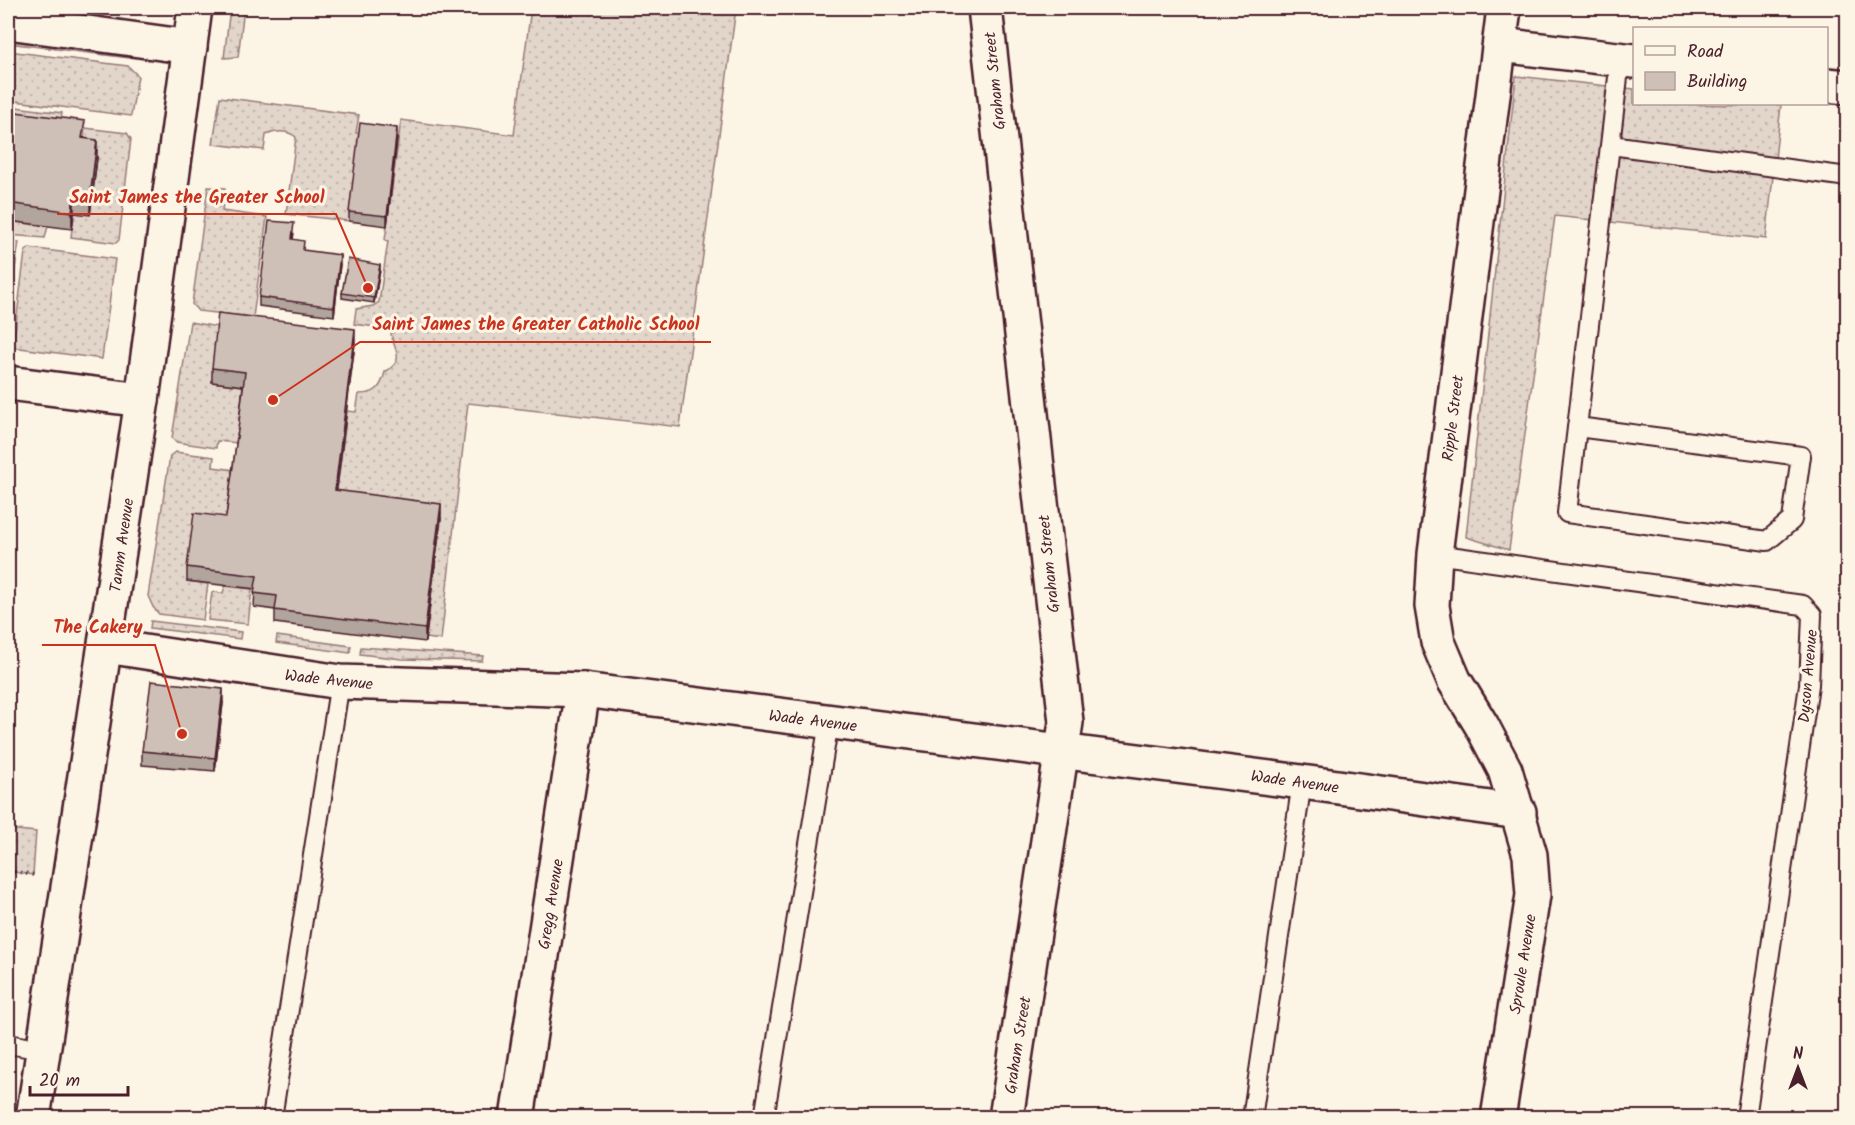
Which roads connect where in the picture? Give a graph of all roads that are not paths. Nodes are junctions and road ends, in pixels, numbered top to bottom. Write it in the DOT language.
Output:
graph roads {
  1 [pos="195,8"];
  2 [pos="985,8"];
  3 [pos="1504,8"];
  4 [pos="8,22"];
  5 [pos="1500,45"];
  6 [pos="190,47"];
  7 [pos="1627,60"];
  8 [pos="1828,85"];
  9 [pos="1848,87"];
  10 [pos="1611,145"];
  11 [pos="1848,177"];
  12 [pos="8,383"];
  13 [pos="142,400"];
  14 [pos="1577,428"];
  15 [pos="1435,554"];
  16 [pos="106,646"];
  17 [pos="340,682"];
  18 [pos="583,690"];
  19 [pos="829,722"];
  20 [pos="1062,751"];
  21 [pos="1302,782"];
  22 [pos="1519,812"];
  23 [pos="8,1044"];
  24 [pos="44,1050"];
  25 [pos="33,1118"];
  26 [pos="273,1118"];
  27 [pos="517,1118"];
  28 [pos="764,1118"];
  29 [pos="1006,1118"];
  30 [pos="1252,1118"];
  31 [pos="1498,1118"];
  32 [pos="1746,1118"];
  1 -- 6 [label="street, Tamm Avenue"];
  2 -- 20 [label="street, Graham Street"];
  3 -- 5 [label="street, Ripple Street"];
  4 -- 6 [label="street"];
  5 -- 7 [label="street"];
  5 -- 15 [label="street, Ripple Street"];
  6 -- 13 [label="street, Tamm Avenue"];
  7 -- 10 [label="lane"];
  8 -- 9 [label="street"];
  10 -- 11 [label="lane"];
  10 -- 14 [label="lane"];
  12 -- 13 [label="street"];
  13 -- 16 [label="street, Tamm Avenue"];
  14 -- 14 [label="lane"];
  15 -- 22 [label="street, Ripple Street"];
  15 -- 32 [label="lane, Dyson Avenue"];
  16 -- 17 [label="street, Wade Avenue"];
  16 -- 24 [label="street, Tamm Avenue"];
  17 -- 18 [label="street, Wade Avenue"];
  17 -- 26 [label="lane"];
  18 -- 19 [label="street, Wade Avenue"];
  18 -- 27 [label="street, Gregg Avenue"];
  19 -- 20 [label="street, Wade Avenue"];
  19 -- 28 [label="lane"];
  20 -- 21 [label="street, Wade Avenue"];
  20 -- 29 [label="street, Graham Street"];
  21 -- 22 [label="street, Wade Avenue"];
  21 -- 30 [label="lane"];
  22 -- 31 [label="street, Sproule Avenue"];
  23 -- 24 [label="lane"];
  24 -- 25 [label="street, Tamm Avenue"];
}
